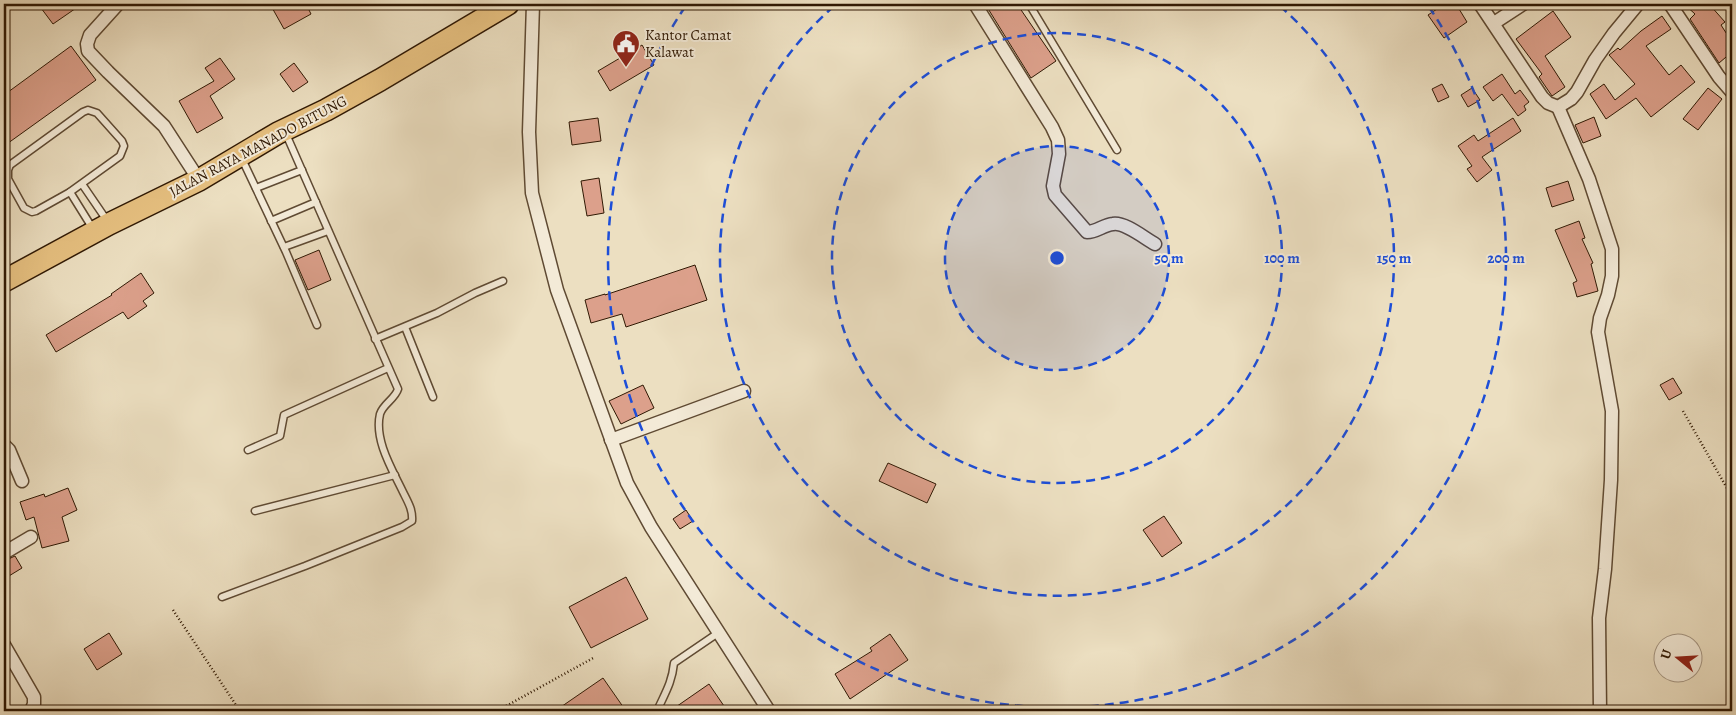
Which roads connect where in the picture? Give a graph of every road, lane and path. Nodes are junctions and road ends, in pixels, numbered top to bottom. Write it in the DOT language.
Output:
graph roads {
  1 [pos="118,4"];
  2 [pos="508,4"];
  3 [pos="532,4"];
  4 [pos="975,4"];
  5 [pos="1028,4"];
  6 [pos="1480,4"];
  7 [pos="1523,4"];
  8 [pos="1638,4"];
  9 [pos="1670,4"];
  10 [pos="1494,23"];
  11 [pos="1732,92"];
  12 [pos="1558,107"];
  13 [pos="284,130"];
  14 [pos="1117,150"];
  15 [pos="240,155"];
  16 [pos="302,170"];
  17 [pos="199,180"];
  18 [pos="82,184"];
  19 [pos="256,188"];
  20 [pos="70,192"];
  21 [pos="316,202"];
  22 [pos="271,221"];
  23 [pos="102,228"];
  24 [pos="328,231"];
  25 [pos="1155,244"];
  26 [pos="284,248"];
  27 [pos="4,280"];
  28 [pos="503,281"];
  29 [pos="316,326"];
  30 [pos="405,327"];
  31 [pos="376,339"];
  32 [pos="388,368"];
  33 [pos="744,391"];
  34 [pos="433,397"];
  35 [pos="1683,410"];
  36 [pos="611,440"];
  37 [pos="4,445"];
  38 [pos="248,450"];
  39 [pos="395,475"];
  40 [pos="22,481"];
  41 [pos="1732,497"];
  42 [pos="255,511"];
  43 [pos="31,537"];
  44 [pos="4,553"];
  45 [pos="222,597"];
  46 [pos="173,610"];
  47 [pos="718,633"];
  48 [pos="4,645"];
  49 [pos="595,657"];
  50 [pos="31,711"];
  51 [pos="240,711"];
  52 [pos="497,711"];
  53 [pos="657,711"];
  54 [pos="769,711"];
  55 [pos="1600,711"];
  1 -- 17 [label="street"];
  2 -- 13 [label="highway, JALAN RAYA MANADO BITUNG"];
  3 -- 36 [label="street"];
  4 -- 25 [label="street"];
  5 -- 14 [label="lane"];
  6 -- 10 [label="street"];
  7 -- 10 [label="street"];
  8 -- 12 [label="street"];
  9 -- 11 [label="street"];
  10 -- 12 [label="street"];
  12 -- 55 [label="street"];
  13 -- 15 [label="highway, JALAN RAYA MANADO BITUNG"];
  13 -- 16 [label="lane"];
  15 -- 17 [label="highway, JALAN RAYA MANADO BITUNG"];
  15 -- 19 [label="lane"];
  16 -- 19 [label="lane"];
  16 -- 21 [label="lane"];
  17 -- 23 [label="highway, JALAN RAYA MANADO BITUNG"];
  18 -- 20 [label="lane"];
  18 -- 20 [label="lane"];
  18 -- 23 [label="lane"];
  19 -- 22 [label="lane"];
  20 -- 23 [label="lane"];
  21 -- 22 [label="lane"];
  21 -- 24 [label="lane"];
  22 -- 26 [label="lane"];
  23 -- 27 [label="highway, JALAN RAYA MANADO BITUNG"];
  24 -- 26 [label="lane"];
  24 -- 31 [label="lane"];
  26 -- 29 [label="lane"];
  28 -- 30 [label="lane"];
  30 -- 31 [label="lane"];
  30 -- 34 [label="lane"];
  31 -- 32 [label="lane"];
  32 -- 38 [label="lane"];
  32 -- 39 [label="lane"];
  33 -- 36 [label="street"];
  35 -- 41 [label="path"];
  36 -- 47 [label="street"];
  37 -- 40 [label="street"];
  39 -- 42 [label="lane"];
  39 -- 45 [label="lane"];
  43 -- 44 [label="street"];
  46 -- 51 [label="path"];
  47 -- 53 [label="lane"];
  47 -- 54 [label="street"];
  48 -- 50 [label="street"];
  49 -- 52 [label="path"];
}
